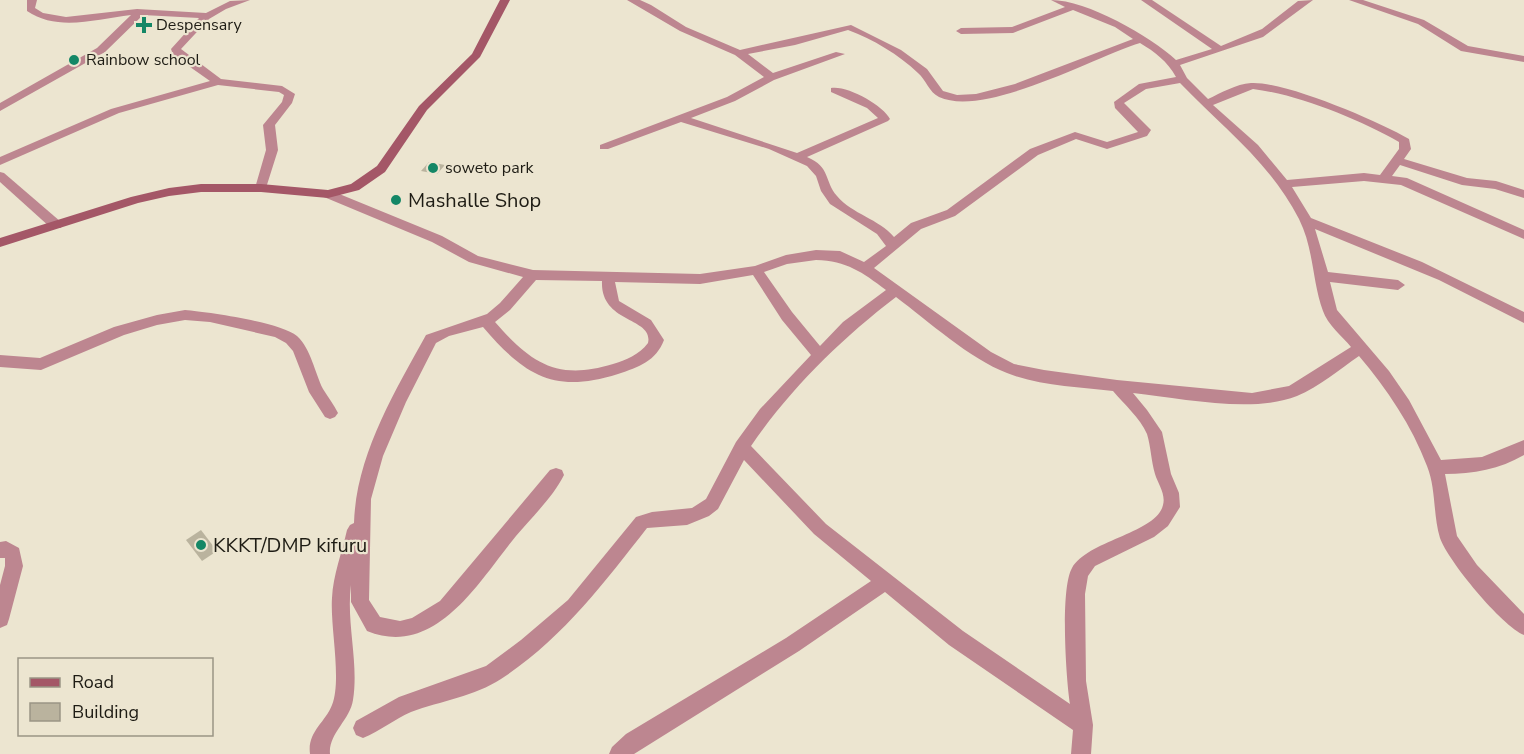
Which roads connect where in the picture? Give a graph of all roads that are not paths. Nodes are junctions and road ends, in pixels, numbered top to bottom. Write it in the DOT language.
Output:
graph roads {
  1 [pos="33,0"];
  2 [pos="245,0"];
  3 [pos="505,0"];
  4 [pos="632,0"];
  5 [pos="1056,0"];
  6 [pos="1146,0"];
  7 [pos="1308,0"];
  8 [pos="1353,0"];
  9 [pos="1073,8"];
  10 [pos="140,12"];
  11 [pos="206,16"];
  12 [pos="961,31"];
  13 [pos="1142,39"];
  14 [pos="1219,49"];
  15 [pos="739,53"];
  16 [pos="840,54"];
  17 [pos="1524,59"];
  18 [pos="1174,64"];
  19 [pos="770,78"];
  20 [pos="1182,79"];
  21 [pos="218,82"];
  22 [pos="835,90"];
  23 [pos="1206,104"];
  24 [pos="0,108"];
  25 [pos="681,118"];
  26 [pos="604,147"];
  27 [pos="799,156"];
  28 [pos="1396,160"];
  29 [pos="0,161"];
  30 [pos="0,176"];
  31 [pos="1385,177"];
  32 [pos="1284,184"];
  33 [pos="261,188"];
  34 [pos="1524,194"];
  35 [pos="328,195"];
  36 [pos="1306,221"];
  37 [pos="56,225"];
  38 [pos="1524,235"];
  39 [pos="0,243"];
  40 [pos="893,244"];
  41 [pos="865,268"];
  42 [pos="756,270"];
  43 [pos="534,275"];
  44 [pos="609,276"];
  45 [pos="1321,276"];
  46 [pos="1398,285"];
  47 [pos="896,290"];
  48 [pos="1524,318"];
  49 [pos="486,321"];
  50 [pos="1361,348"];
  51 [pos="820,356"];
  52 [pos="0,361"];
  53 [pos="1117,386"];
  54 [pos="330,412"];
  55 [pos="742,447"];
  56 [pos="1523,448"];
  57 [pos="1436,467"];
  58 [pos="556,475"];
  59 [pos="363,499"];
  60 [pos="0,550"];
  61 [pos="885,581"];
  62 [pos="0,619"];
  63 [pos="1524,626"];
  64 [pos="1083,725"];
  65 [pos="363,728"];
  66 [pos="320,754"];
  67 [pos="619,754"];
  68 [pos="1081,754"];
  1 -- 10 [label="street"];
  2 -- 11 [label="street"];
  3 -- 35 [label="street"];
  4 -- 15 [label="street"];
  5 -- 9 [label="street"];
  6 -- 14 [label="street"];
  7 -- 14 [label="street"];
  8 -- 17 [label="street"];
  9 -- 12 [label="street"];
  9 -- 13 [label="street"];
  10 -- 11 [label="street"];
  10 -- 24 [label="street"];
  11 -- 21 [label="street"];
  13 -- 15 [label="street"];
  13 -- 18 [label="street"];
  14 -- 18 [label="street"];
  15 -- 19 [label="street"];
  16 -- 19 [label="street"];
  18 -- 20 [label="street"];
  19 -- 25 [label="street"];
  20 -- 23 [label="street"];
  20 -- 40 [label="street"];
  21 -- 29 [label="street"];
  21 -- 33 [label="street"];
  22 -- 27 [label="street"];
  23 -- 28 [label="street"];
  23 -- 32 [label="street"];
  25 -- 26 [label="street"];
  25 -- 27 [label="street"];
  27 -- 40 [label="street"];
  28 -- 31 [label="street"];
  28 -- 34 [label="street"];
  30 -- 37 [label="street"];
  31 -- 32 [label="street"];
  31 -- 38 [label="street"];
  32 -- 36 [label="street"];
  33 -- 35 [label="street"];
  33 -- 37 [label="street"];
  35 -- 43 [label="street"];
  36 -- 45 [label="street"];
  36 -- 48 [label="street"];
  37 -- 39 [label="street"];
  40 -- 41 [label="street"];
  41 -- 42 [label="street"];
  41 -- 47 [label="street"];
  42 -- 44 [label="street"];
  42 -- 51 [label="street"];
  43 -- 44 [label="street"];
  43 -- 49 [label="street"];
  44 -- 49 [label="street"];
  45 -- 46 [label="street"];
  45 -- 50 [label="street"];
  47 -- 51 [label="street"];
  47 -- 53 [label="street"];
  49 -- 59 [label="street"];
  50 -- 53 [label="street"];
  50 -- 57 [label="street"];
  51 -- 55 [label="street"];
  52 -- 54 [label="street"];
  53 -- 64 [label="street"];
  55 -- 61 [label="street"];
  55 -- 65 [label="street"];
  56 -- 57 [label="street"];
  57 -- 63 [label="street"];
  58 -- 59 [label="street"];
  59 -- 66 [label="street"];
  60 -- 62 [label="street"];
  61 -- 64 [label="street"];
  61 -- 67 [label="street"];
  64 -- 68 [label="street"];
}
